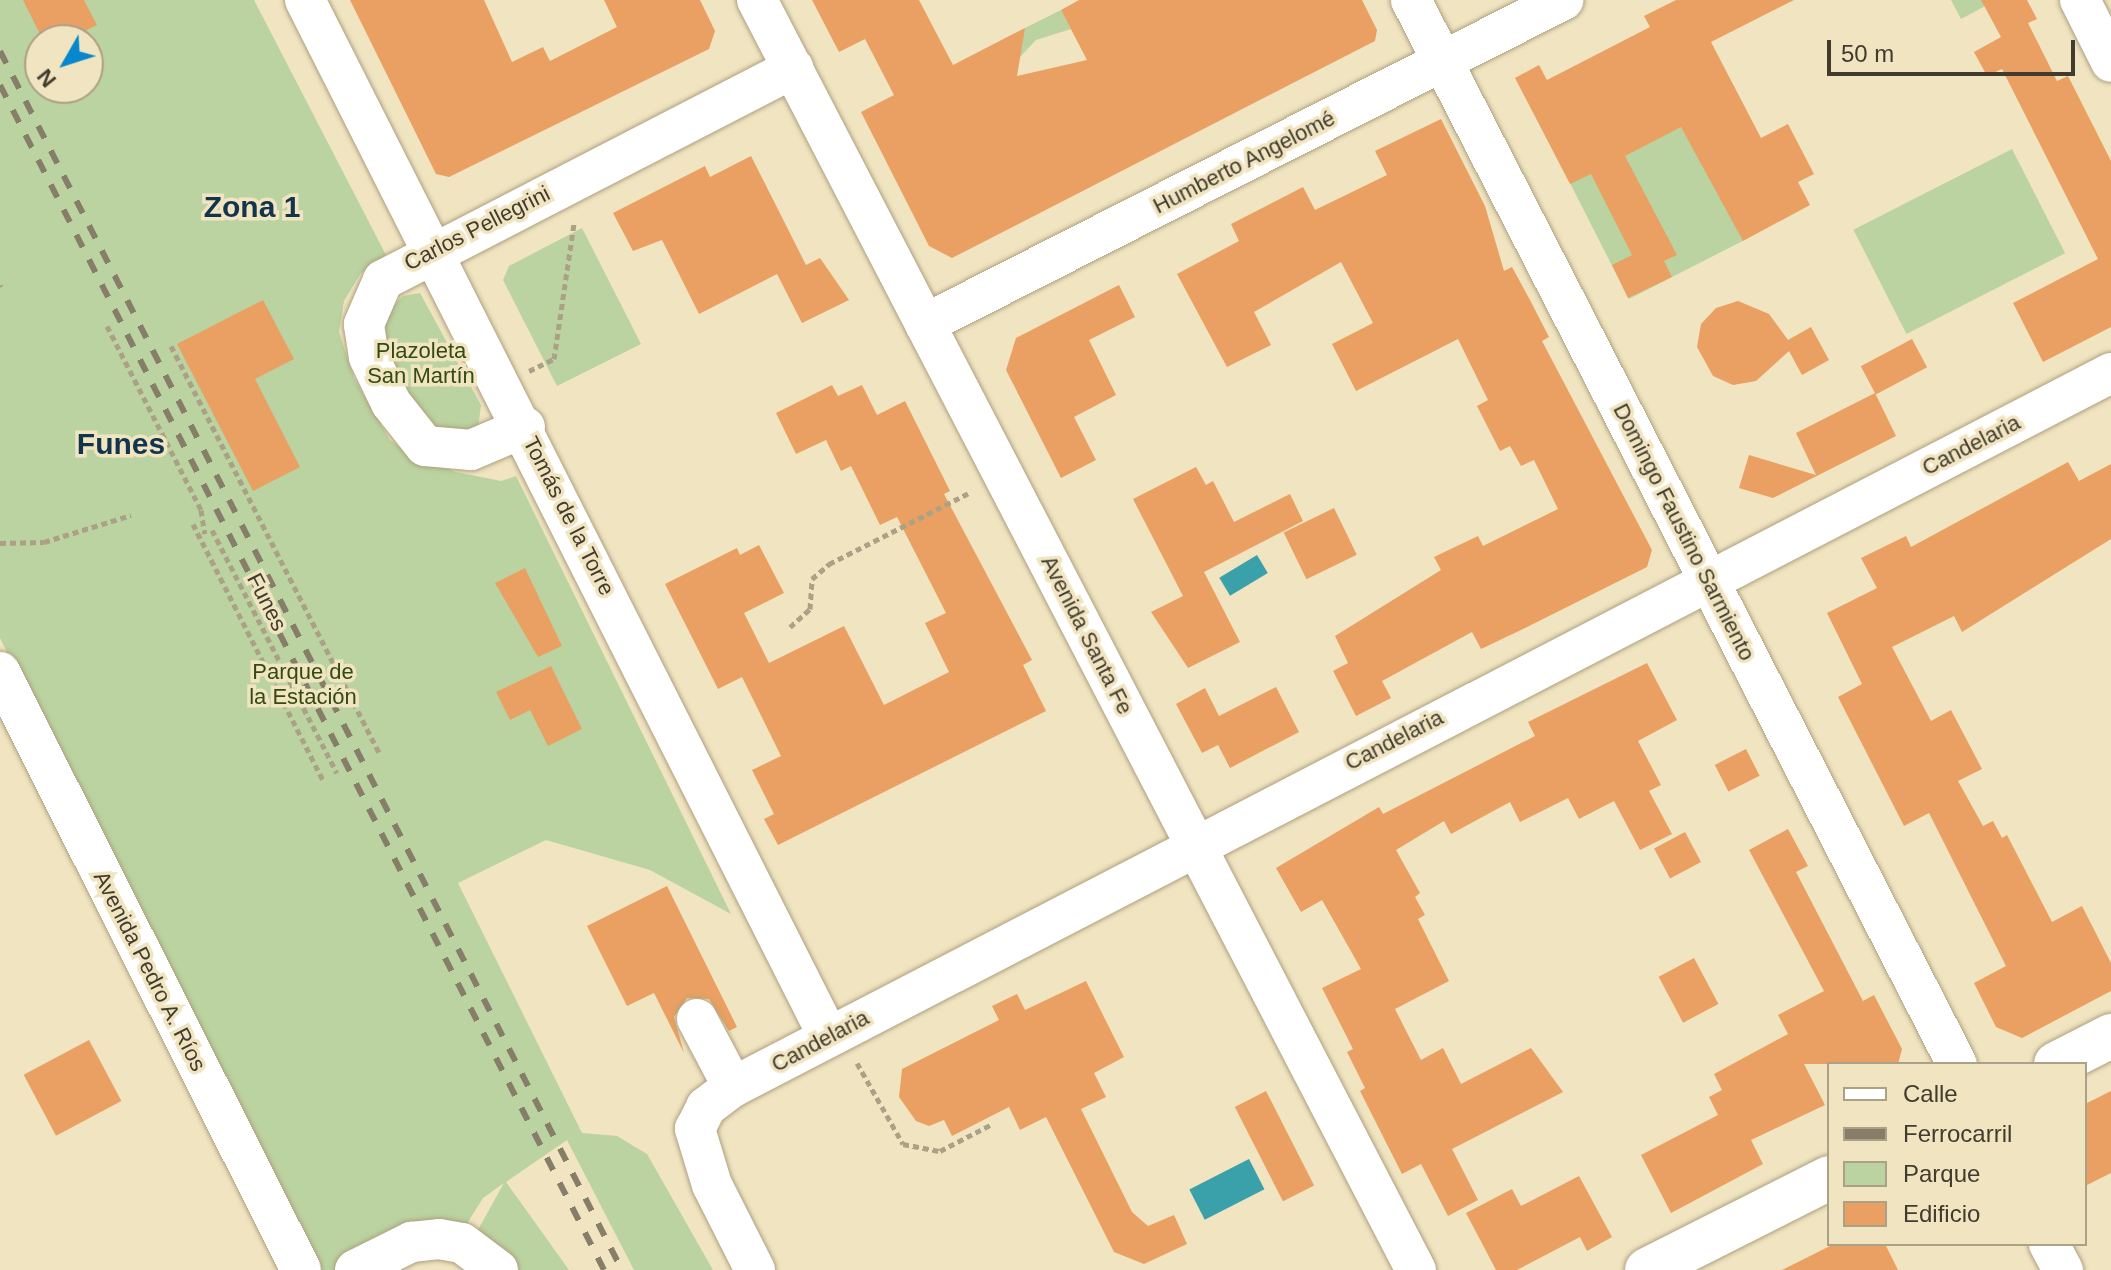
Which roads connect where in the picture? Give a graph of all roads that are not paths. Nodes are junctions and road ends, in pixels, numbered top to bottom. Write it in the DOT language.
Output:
graph roads {
  1 [pos="305,0"];
  2 [pos="757,0"];
  3 [pos="1411,0"];
  4 [pos="1563,0"];
  5 [pos="2080,0"];
  6 [pos="1442,61"];
  7 [pos="2111,62"];
  8 [pos="793,68"];
  9 [pos="436,249"];
  10 [pos="925,324"];
  11 [pos="2111,373"];
  12 [pos="525,427"];
  13 [pos="1708,579"];
  14 [pos="0,672"];
  15 [pos="1195,842"];
  16 [pos="697,1019"];
  17 [pos="835,1033"];
  18 [pos="2111,1036"];
  19 [pos="1956,1062"];
  20 [pos="2060,1062"];
  21 [pos="733,1087"];
  22 [pos="1827,1179"];
  23 [pos="2050,1246"];
  24 [pos="301,1270"];
  25 [pos="355,1270"];
  26 [pos="498,1270"];
  27 [pos="755,1270"];
  28 [pos="1416,1270"];
  29 [pos="1647,1270"];
  30 [pos="2063,1270"];
  1 -- 9 [label="street, Tomás de la Torre"];
  2 -- 8 [label="street, Avenida Santa Fe"];
  3 -- 6 [label="street, Domingo Faustino Sarmiento"];
  4 -- 6 [label="street, Humberto Angelomé"];
  5 -- 7 [label="street"];
  6 -- 10 [label="street, Humberto Angelomé"];
  6 -- 13 [label="street, Domingo Faustino Sarmiento"];
  8 -- 9 [label="street, Carlos Pellegrini"];
  8 -- 10 [label="street, Avenida Santa Fe"];
  9 -- 12 [label="street, Tomás de la Torre"];
  9 -- 12 [label="street, Carlos Pellegrini"];
  10 -- 15 [label="street, Avenida Santa Fe"];
  11 -- 13 [label="street, Candelaria"];
  12 -- 17 [label="street, Tomás de la Torre"];
  13 -- 15 [label="street, Candelaria"];
  13 -- 19 [label="street, Domingo Faustino Sarmiento"];
  14 -- 24 [label="street, Avenida Pedro A. Ríos"];
  15 -- 17 [label="street, Candelaria"];
  15 -- 28 [label="street, Avenida Santa Fe"];
  16 -- 21 [label="street"];
  17 -- 21 [label="street, Candelaria"];
  18 -- 20 [label="main road"];
  21 -- 27 [label="street, Candelaria"];
  22 -- 29 [label="main road"];
  23 -- 30 [label="street"];
  25 -- 26 [label="street"];
}
